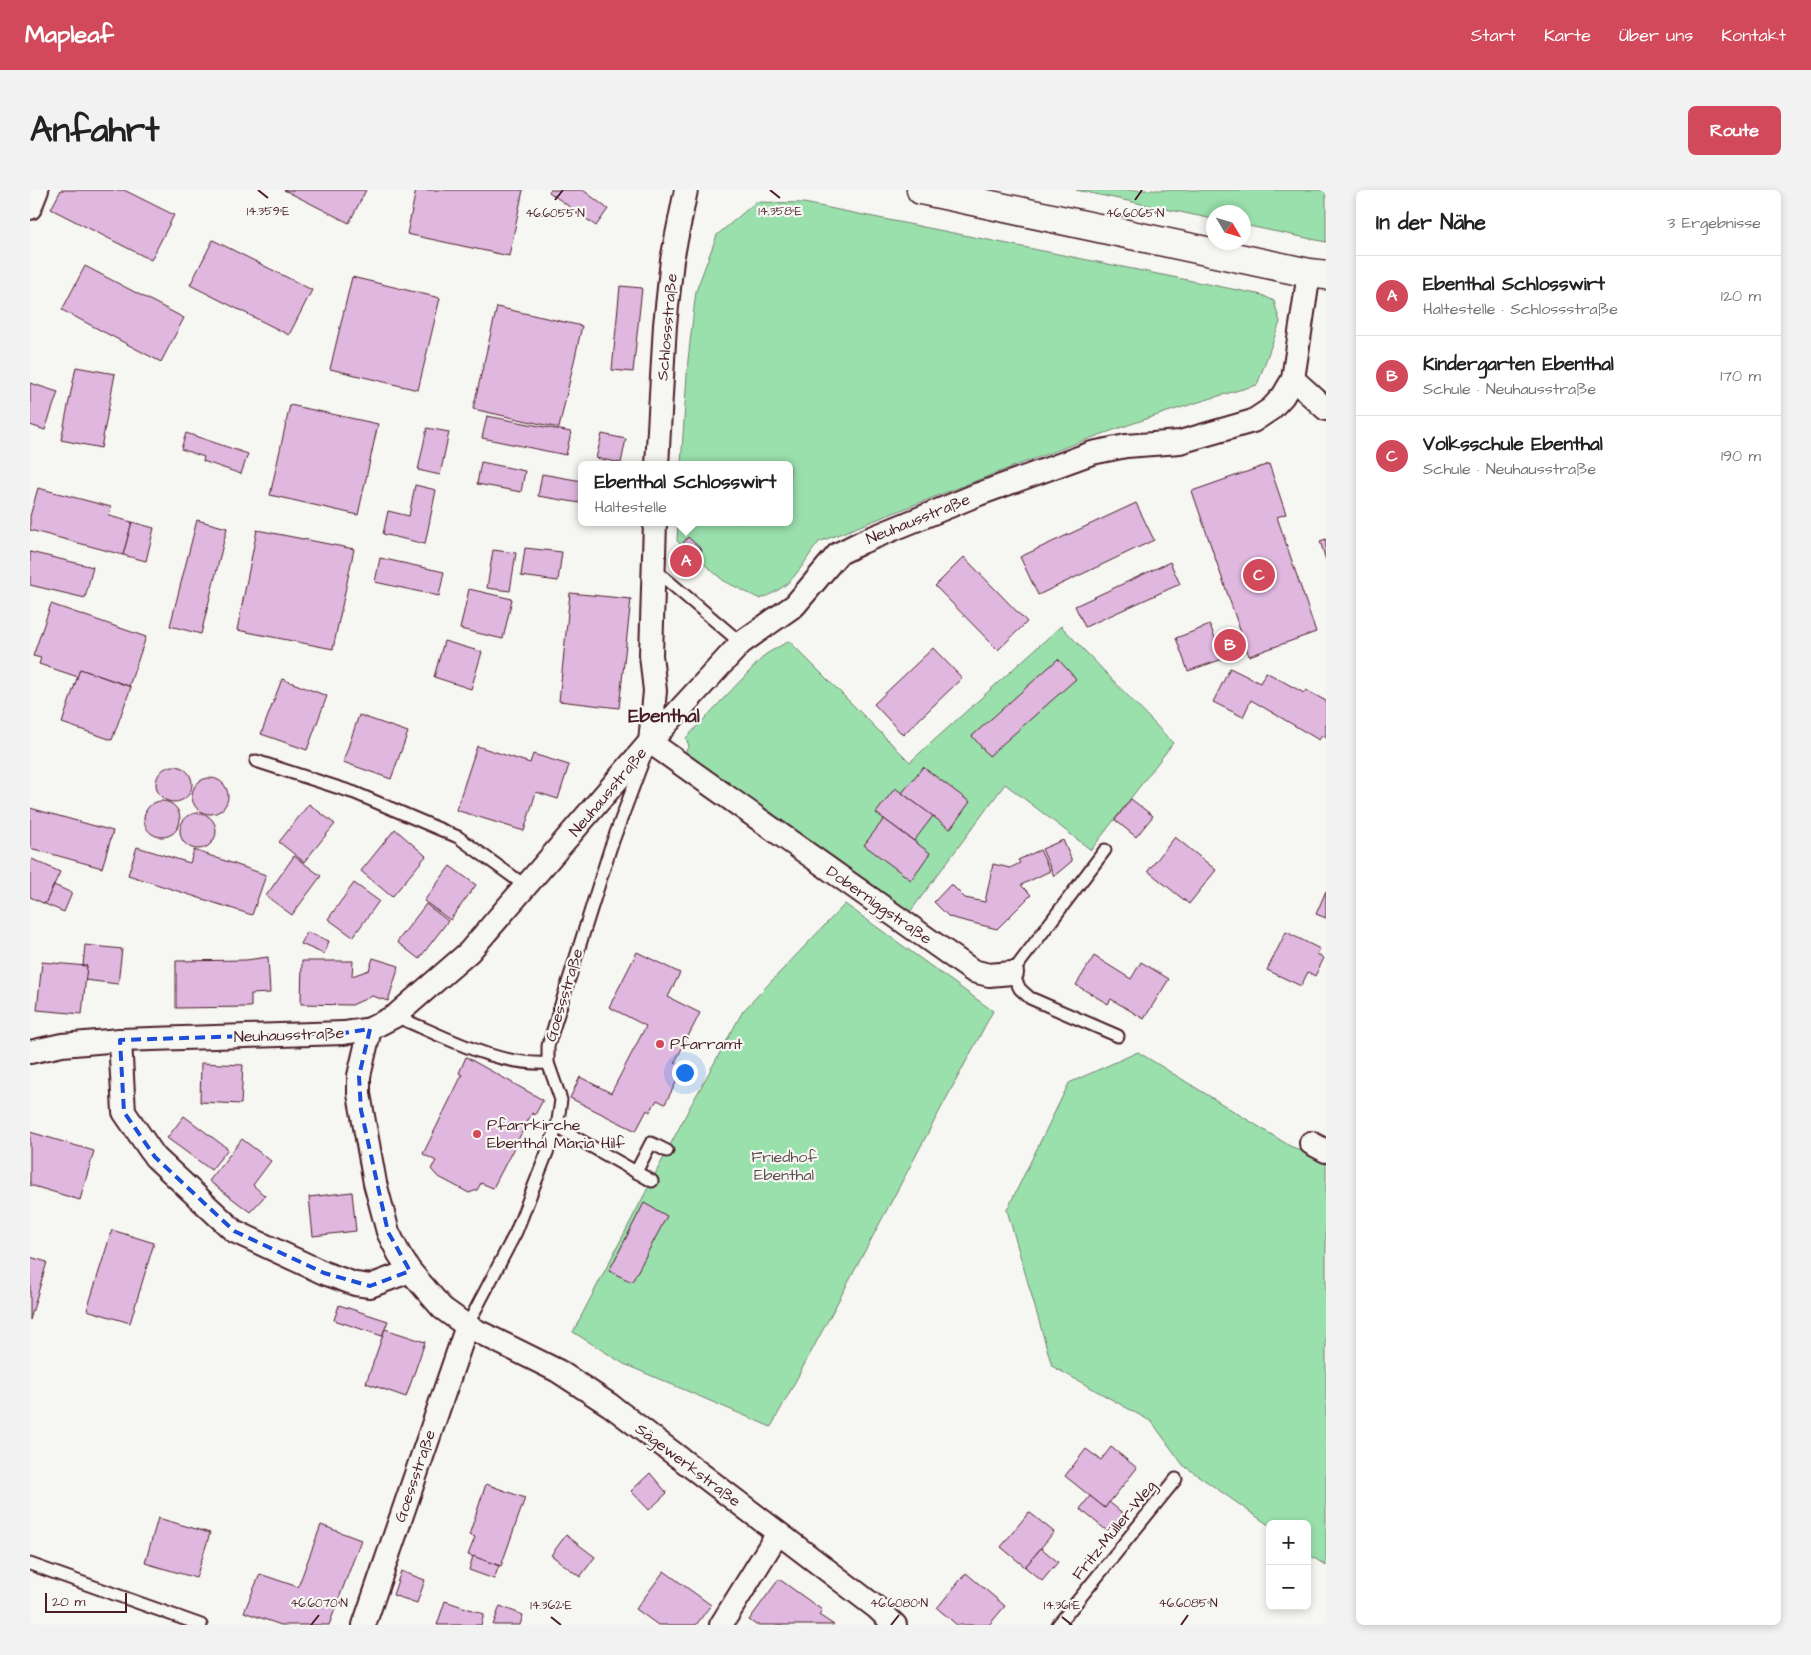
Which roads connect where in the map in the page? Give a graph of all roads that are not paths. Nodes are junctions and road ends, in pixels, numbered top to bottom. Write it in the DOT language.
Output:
graph roads {
  1 [pos="37,190"];
  2 [pos="686,190"];
  3 [pos="921,190"];
  4 [pos="30,208"];
  5 [pos="1318,274"];
  6 [pos="1293,379"];
  7 [pos="1326,409"];
  8 [pos="657,461"];
  9 [pos="655,526"];
  10 [pos="654,569"];
  11 [pos="741,643"];
  12 [pos="650,742"];
  13 [pos="256,761"];
  14 [pos="1105,850"];
  15 [pos="527,887"];
  16 [pos="1012,973"];
  17 [pos="395,1016"];
  18 [pos="370,1029"];
  19 [pos="1118,1036"];
  20 [pos="120,1040"];
  21 [pos="30,1052"];
  22 [pos="548,1062"];
  23 [pos="557,1127"];
  24 [pos="667,1151"];
  25 [pos="636,1172"];
  26 [pos="652,1181"];
  27 [pos="410,1271"];
  28 [pos="467,1326"];
  29 [pos="1176,1479"];
  30 [pos="778,1533"];
  31 [pos="30,1564"];
  32 [pos="200,1625"];
  33 [pos="364,1625"];
  34 [pos="721,1625"];
  35 [pos="895,1625"];
  36 [pos="1058,1625"];
  1 -- 4 [label="street"];
  2 -- 8 [label="street, Schlossstraße"];
  3 -- 5 [label="main road"];
  5 -- 6 [label="street, Neuhausstraße"];
  6 -- 7 [label="street"];
  6 -- 11 [label="street, Neuhausstraße"];
  9 -- 10 [label="street"];
  10 -- 11 [label="lane"];
  10 -- 12 [label="street"];
  11 -- 12 [label="street, Neuhausstraße"];
  12 -- 15 [label="street, Neuhausstraße"];
  12 -- 16 [label="street, Doberniggstraße"];
  12 -- 22 [label="lane, Goessstraße"];
  13 -- 15 [label="lane"];
  14 -- 16 [label="lane"];
  15 -- 17 [label="street, Neuhausstraße"];
  16 -- 19 [label="lane"];
  17 -- 18 [label="street, Neuhausstraße"];
  17 -- 22 [label="lane"];
  18 -- 20 [label="street, Neuhausstraße"];
  18 -- 27 [label="street"];
  20 -- 21 [label="street, Neuhausstraße"];
  20 -- 27 [label="street"];
  22 -- 23 [label="lane, Goessstraße"];
  23 -- 25 [label="lane"];
  23 -- 28 [label="lane, Goessstraße"];
  24 -- 25 [label="lane"];
  25 -- 26 [label="lane"];
  27 -- 28 [label="street"];
  28 -- 30 [label="street, Sägewerkstraße"];
  28 -- 33 [label="street, Goessstraße"];
  29 -- 36 [label="lane, Fritz-Müller-Weg"];
  30 -- 34 [label="street"];
  30 -- 35 [label="street, Sägewerkstraße"];
  31 -- 32 [label="lane"];
}
